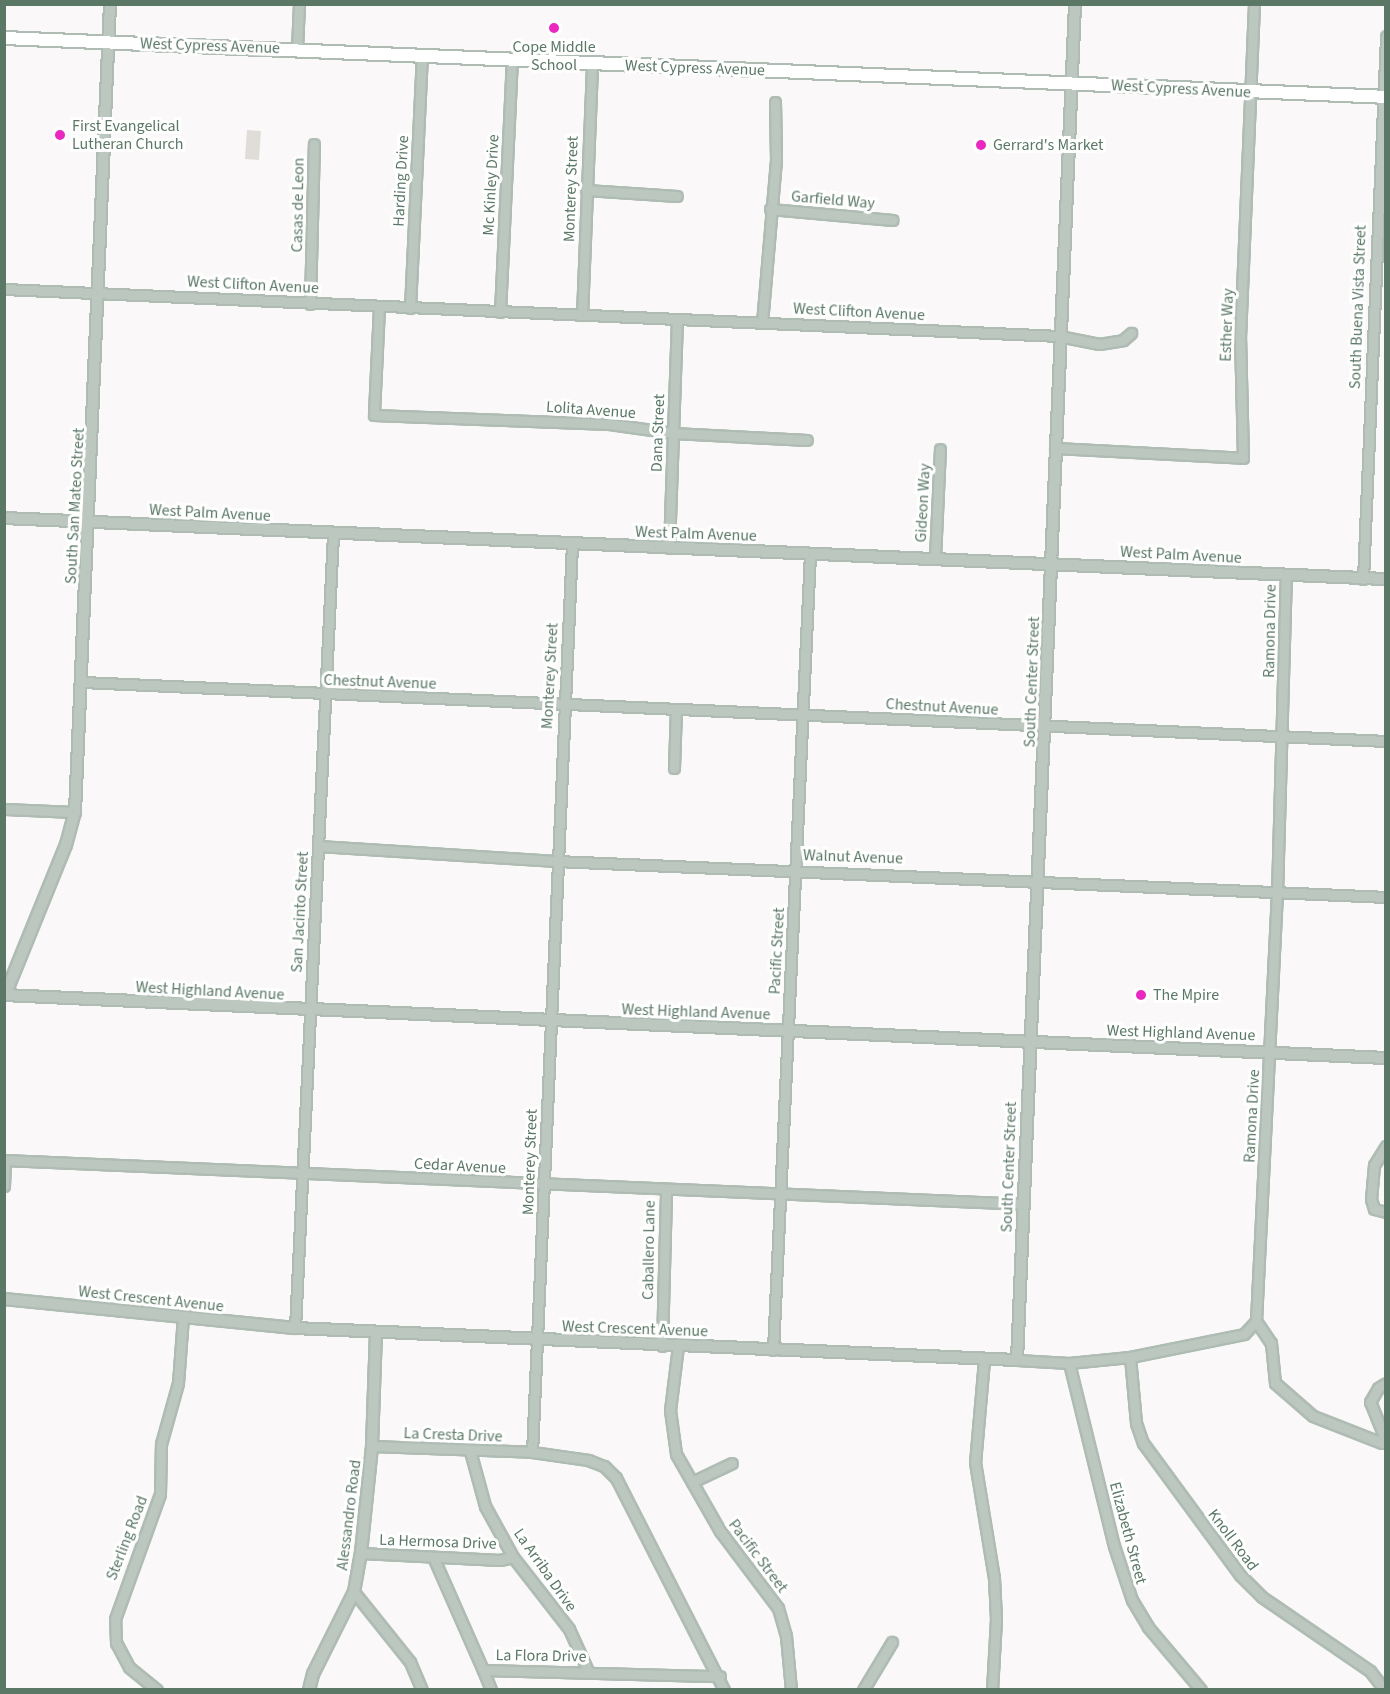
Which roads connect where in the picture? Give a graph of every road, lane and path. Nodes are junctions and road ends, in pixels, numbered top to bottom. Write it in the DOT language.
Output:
graph roads {
  1 [pos="110,4"];
  2 [pos="299,4"];
  3 [pos="1075,4"];
  4 [pos="1254,4"];
  5 [pos="1386,36"];
  6 [pos="4,38"];
  7 [pos="108,42"];
  8 [pos="297,48"];
  9 [pos="422,56"];
  10 [pos="512,60"];
  11 [pos="592,63"];
  12 [pos="1072,84"];
  13 [pos="1251,92"];
  14 [pos="1383,97"];
  15 [pos="775,102"];
  16 [pos="314,144"];
  17 [pos="586,190"];
  18 [pos="677,196"];
  19 [pos="770,209"];
  20 [pos="892,220"];
  21 [pos="4,289"];
  22 [pos="100,292"];
  23 [pos="310,304"];
  24 [pos="379,307"];
  25 [pos="410,308"];
  26 [pos="501,312"];
  27 [pos="582,315"];
  28 [pos="677,319"];
  29 [pos="762,323"];
  30 [pos="1131,333"];
  31 [pos="1059,336"];
  32 [pos="673,433"];
  33 [pos="807,440"];
  34 [pos="1055,448"];
  35 [pos="940,449"];
  36 [pos="4,518"];
  37 [pos="89,521"];
  38 [pos="333,533"];
  39 [pos="572,544"];
  40 [pos="669,548"];
  41 [pos="810,554"];
  42 [pos="935,558"];
  43 [pos="1051,563"];
  44 [pos="1286,576"];
  45 [pos="1363,579"];
  46 [pos="1386,579"];
  47 [pos="82,682"];
  48 [pos="327,695"];
  49 [pos="563,704"];
  50 [pos="676,709"];
  51 [pos="802,714"];
  52 [pos="1045,728"];
  53 [pos="1284,735"];
  54 [pos="1386,741"];
  55 [pos="674,768"];
  56 [pos="4,809"];
  57 [pos="75,812"];
  58 [pos="319,846"];
  59 [pos="556,861"];
  60 [pos="796,870"];
  61 [pos="1037,879"];
  62 [pos="1277,894"];
  63 [pos="1386,897"];
  64 [pos="5,995"];
  65 [pos="310,1011"];
  66 [pos="550,1021"];
  67 [pos="788,1031"];
  68 [pos="1029,1042"];
  69 [pos="1270,1051"];
  70 [pos="1386,1058"];
  71 [pos="1386,1146"];
  72 [pos="5,1160"];
  73 [pos="304,1172"];
  74 [pos="545,1185"];
  75 [pos="4,1186"];
  76 [pos="666,1190"];
  77 [pos="780,1194"];
  78 [pos="1022,1204"];
  79 [pos="1386,1212"];
  80 [pos="4,1299"];
  81 [pos="183,1317"];
  82 [pos="1256,1321"];
  83 [pos="295,1328"];
  84 [pos="376,1333"];
  85 [pos="537,1340"];
  86 [pos="662,1346"];
  87 [pos="678,1346"];
  88 [pos="773,1350"];
  89 [pos="1130,1358"];
  90 [pos="984,1360"];
  91 [pos="1017,1360"];
  92 [pos="1069,1363"];
  93 [pos="1386,1383"];
  94 [pos="372,1446"];
  95 [pos="470,1451"];
  96 [pos="532,1452"];
  97 [pos="732,1463"];
  98 [pos="692,1482"];
  99 [pos="361,1553"];
  100 [pos="513,1557"];
  101 [pos="434,1559"];
  102 [pos="354,1592"];
  103 [pos="892,1642"];
  104 [pos="483,1670"];
  105 [pos="588,1671"];
  106 [pos="720,1676"];
  107 [pos="157,1689"];
  108 [pos="309,1689"];
  109 [pos="422,1689"];
  110 [pos="491,1689"];
  111 [pos="724,1689"];
  112 [pos="791,1689"];
  113 [pos="863,1689"];
  114 [pos="992,1689"];
  115 [pos="1201,1689"];
  116 [pos="1385,1689"];
  1 -- 7 [label="street, South San Mateo Street"];
  2 -- 8 [label="street"];
  3 -- 12 [label="street, South Center Street"];
  4 -- 13 [label="street, Esther Way"];
  5 -- 14 [label="street, South Buena Vista Street"];
  6 -- 7 [label="main road, West Cypress Avenue"];
  7 -- 8 [label="main road, West Cypress Avenue"];
  7 -- 22 [label="street, South San Mateo Street"];
  8 -- 9 [label="main road, West Cypress Avenue"];
  9 -- 10 [label="main road, West Cypress Avenue"];
  9 -- 25 [label="street, Harding Drive"];
  10 -- 11 [label="main road, West Cypress Avenue"];
  10 -- 26 [label="street, Mc Kinley Drive"];
  11 -- 12 [label="main road, West Cypress Avenue"];
  11 -- 17 [label="street, Monterey Street"];
  12 -- 13 [label="main road, West Cypress Avenue"];
  12 -- 31 [label="street, South Center Street"];
  13 -- 14 [label="main road, West Cypress Avenue"];
  13 -- 34 [label="street, Esther Way"];
  14 -- 45 [label="street, South Buena Vista Street"];
  15 -- 19 [label="street, Garfield Way"];
  16 -- 23 [label="street, Casas de Leon"];
  17 -- 18 [label="street"];
  17 -- 27 [label="street, Monterey Street"];
  19 -- 20 [label="street, Garfield Way"];
  19 -- 29 [label="street, Garfield Way"];
  21 -- 22 [label="street, West Clifton Avenue"];
  22 -- 23 [label="street, West Clifton Avenue"];
  22 -- 37 [label="street, South San Mateo Street"];
  23 -- 24 [label="street, West Clifton Avenue"];
  24 -- 25 [label="street, West Clifton Avenue"];
  24 -- 32 [label="street, Lolita Avenue"];
  25 -- 26 [label="street, West Clifton Avenue"];
  26 -- 27 [label="street, West Clifton Avenue"];
  27 -- 28 [label="street, West Clifton Avenue"];
  28 -- 29 [label="street, West Clifton Avenue"];
  28 -- 32 [label="street, Dana Street"];
  29 -- 31 [label="street, West Clifton Avenue"];
  30 -- 31 [label="street, West Clifton Avenue"];
  31 -- 34 [label="street, South Center Street"];
  32 -- 33 [label="street, Lolita Avenue"];
  32 -- 40 [label="street, Dana Street"];
  34 -- 43 [label="street, South Center Street"];
  35 -- 42 [label="street, Gideon Way"];
  36 -- 37 [label="street, West Palm Avenue"];
  37 -- 38 [label="street, West Palm Avenue"];
  37 -- 47 [label="street, South San Mateo Street"];
  38 -- 39 [label="street, West Palm Avenue"];
  38 -- 48 [label="street, San Jacinto Street"];
  39 -- 40 [label="street, West Palm Avenue"];
  39 -- 49 [label="street, Monterey Street"];
  40 -- 41 [label="street, West Palm Avenue"];
  41 -- 42 [label="street, West Palm Avenue"];
  41 -- 51 [label="street, Pacific Street"];
  42 -- 43 [label="street, West Palm Avenue"];
  43 -- 44 [label="street, West Palm Avenue"];
  43 -- 52 [label="street, South Center Street"];
  44 -- 45 [label="street, West Palm Avenue"];
  44 -- 53 [label="street, Ramona Drive"];
  45 -- 46 [label="street, West Palm Avenue"];
  47 -- 48 [label="street, Chestnut Avenue"];
  47 -- 57 [label="street, South San Mateo Street"];
  48 -- 49 [label="street, Chestnut Avenue"];
  48 -- 58 [label="street, San Jacinto Street"];
  49 -- 50 [label="street, Chestnut Avenue"];
  49 -- 59 [label="street, Monterey Street"];
  50 -- 51 [label="street, Chestnut Avenue"];
  50 -- 55 [label="street"];
  51 -- 52 [label="street, Chestnut Avenue"];
  51 -- 60 [label="street, Pacific Street"];
  52 -- 53 [label="street, Chestnut Avenue"];
  52 -- 61 [label="street, South Center Street"];
  53 -- 54 [label="street, Chestnut Avenue"];
  53 -- 62 [label="street, Ramona Drive"];
  56 -- 57 [label="street"];
  57 -- 64 [label="street, South San Mateo Street"];
  58 -- 59 [label="street, Walnut Avenue"];
  58 -- 65 [label="street, San Jacinto Street"];
  59 -- 60 [label="street, Walnut Avenue"];
  59 -- 66 [label="street, Monterey Street"];
  60 -- 61 [label="street, Walnut Avenue"];
  60 -- 67 [label="street, Pacific Street"];
  61 -- 62 [label="street, Walnut Avenue"];
  61 -- 68 [label="street, South Center Street"];
  62 -- 63 [label="street, Walnut Avenue"];
  62 -- 69 [label="street, Ramona Drive"];
  64 -- 65 [label="street, West Highland Avenue"];
  65 -- 66 [label="street, West Highland Avenue"];
  65 -- 73 [label="street, San Jacinto Street"];
  66 -- 67 [label="street, West Highland Avenue"];
  66 -- 74 [label="street, Monterey Street"];
  67 -- 68 [label="street, West Highland Avenue"];
  67 -- 77 [label="street, Pacific Street"];
  68 -- 69 [label="street, West Highland Avenue"];
  68 -- 78 [label="street, South Center Street"];
  69 -- 70 [label="street, West Highland Avenue"];
  69 -- 82 [label="street, Ramona Drive"];
  71 -- 79 [label="street"];
  72 -- 73 [label="street, Cedar Avenue"];
  72 -- 75 [label="street"];
  73 -- 74 [label="street, Cedar Avenue"];
  73 -- 83 [label="street, San Jacinto Street"];
  74 -- 76 [label="street, Cedar Avenue"];
  74 -- 85 [label="street, Monterey Street"];
  76 -- 77 [label="street, Cedar Avenue"];
  76 -- 86 [label="street, Caballero Lane"];
  77 -- 78 [label="street, Cedar Avenue"];
  77 -- 88 [label="street, Pacific Street"];
  78 -- 91 [label="street, South Center Street"];
  80 -- 81 [label="street, West Crescent Avenue"];
  81 -- 83 [label="street, West Crescent Avenue"];
  81 -- 107 [label="street, Sterling Road"];
  82 -- 89 [label="street, West Crescent Avenue"];
  82 -- 93 [label="street"];
  83 -- 84 [label="street, West Crescent Avenue"];
  84 -- 85 [label="street, West Crescent Avenue"];
  84 -- 94 [label="street, Alessandro Road"];
  85 -- 86 [label="street, West Crescent Avenue"];
  85 -- 96 [label="street, Monterey Street"];
  86 -- 87 [label="street, West Crescent Avenue"];
  87 -- 88 [label="street, West Crescent Avenue"];
  87 -- 98 [label="street, Pacific Street"];
  88 -- 90 [label="street, West Crescent Avenue"];
  89 -- 92 [label="street, West Crescent Avenue"];
  89 -- 116 [label="street, Knoll Road"];
  90 -- 91 [label="street, West Crescent Avenue"];
  90 -- 114 [label="street"];
  91 -- 92 [label="street, West Crescent Avenue"];
  92 -- 115 [label="street, Elizabeth Street"];
  94 -- 95 [label="street, La Cresta Drive"];
  94 -- 99 [label="street, Alessandro Road"];
  95 -- 96 [label="street, La Cresta Drive"];
  95 -- 100 [label="street, La Arriba Drive"];
  96 -- 106 [label="street"];
  97 -- 98 [label="street"];
  98 -- 112 [label="street, Pacific Street"];
  99 -- 101 [label="street, La Hermosa Drive"];
  99 -- 102 [label="street, Alessandro Road"];
  100 -- 101 [label="street, La Hermosa Drive"];
  100 -- 105 [label="street, La Arriba Drive"];
  101 -- 104 [label="street, La Flora Drive"];
  102 -- 108 [label="street, Alessandro Road"];
  102 -- 109 [label="street"];
  103 -- 113 [label="street"];
  104 -- 105 [label="street, La Flora Drive"];
  104 -- 110 [label="street"];
  105 -- 106 [label="street, La Flora Drive"];
  106 -- 111 [label="street"];
}
